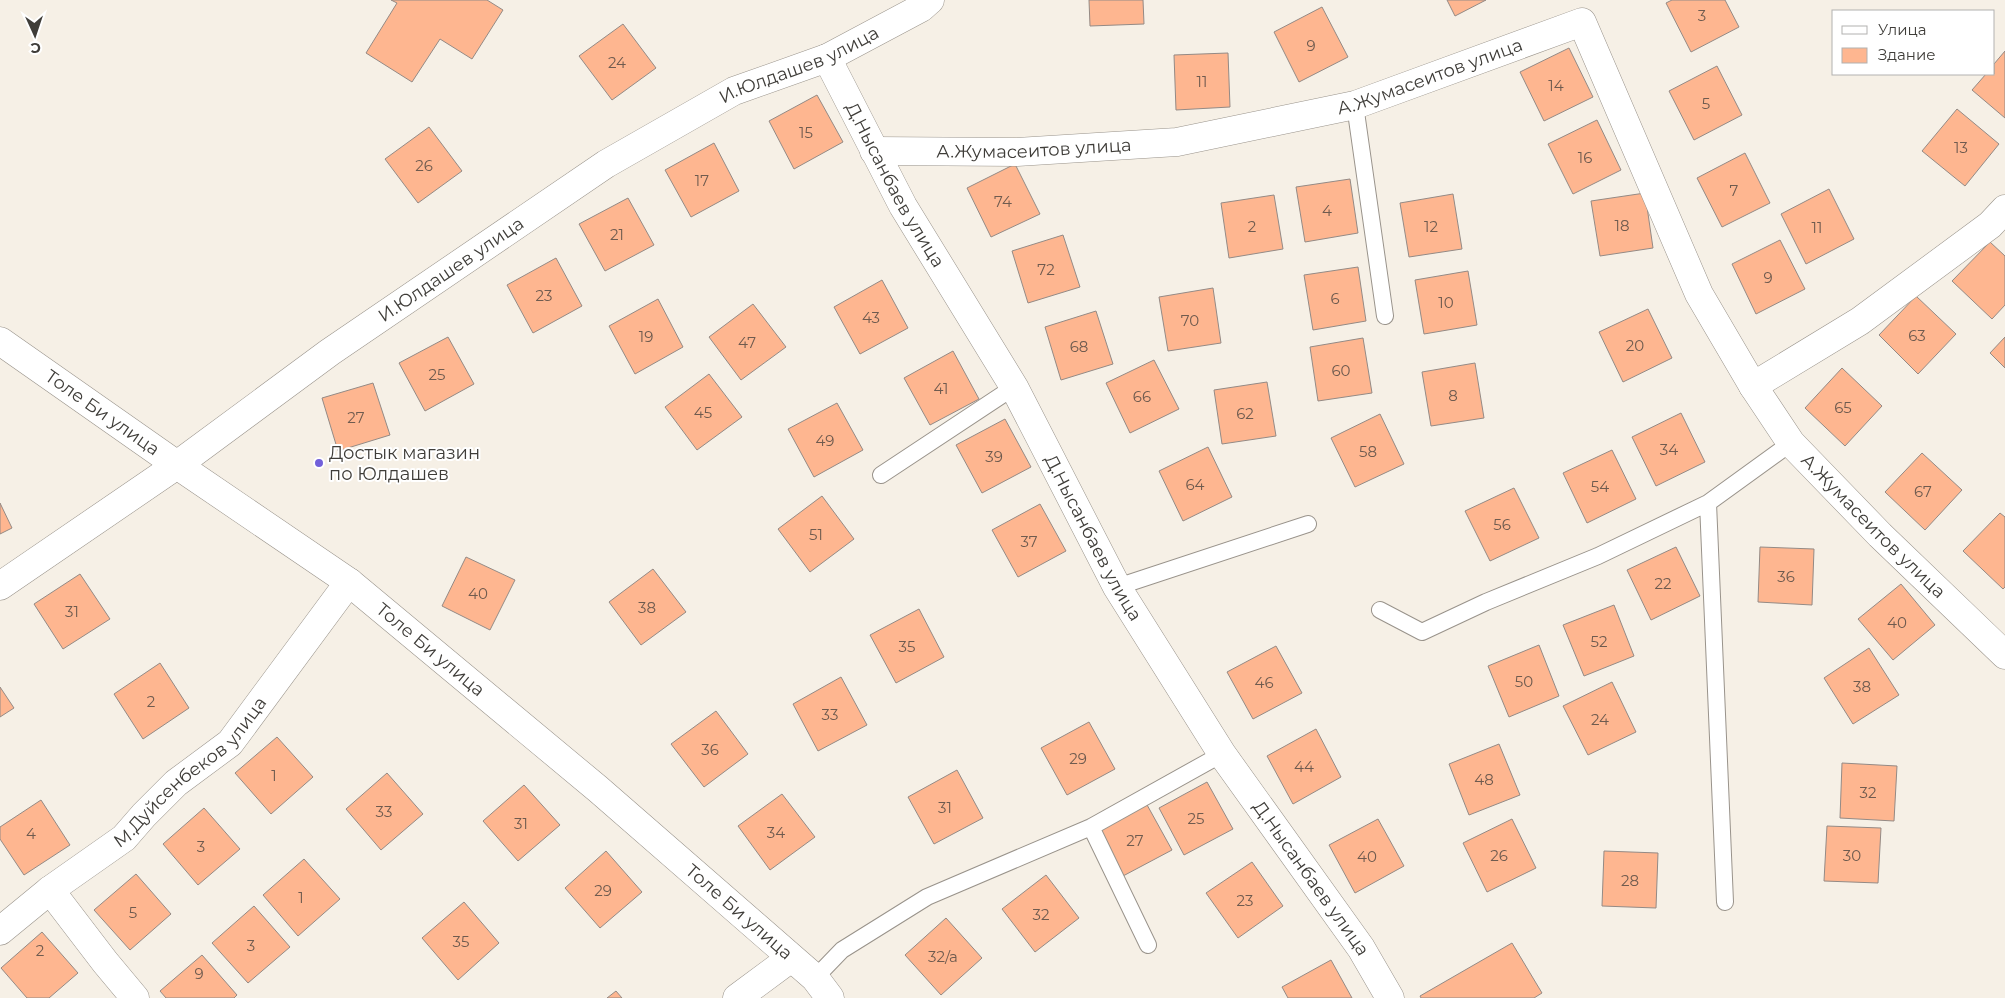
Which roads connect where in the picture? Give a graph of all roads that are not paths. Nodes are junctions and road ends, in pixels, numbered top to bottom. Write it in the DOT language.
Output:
graph roads {
  1 [pos="930,0"];
  2 [pos="827,58"];
  3 [pos="1355,105"];
  4 [pos="874,151"];
  5 [pos="2000,224"];
  6 [pos="1385,316"];
  7 [pos="0,341"];
  8 [pos="1753,386"];
  9 [pos="1014,387"];
  10 [pos="1791,444"];
  11 [pos="177,465"];
  12 [pos="882,475"];
  13 [pos="1708,503"];
  14 [pos="1308,524"];
  15 [pos="349,582"];
  16 [pos="0,586"];
  17 [pos="1117,587"];
  18 [pos="1380,610"];
  19 [pos="2005,655"];
  20 [pos="1222,754"];
  21 [pos="1091,827"];
  22 [pos="50,890"];
  23 [pos="1725,902"];
  24 [pos="0,931"];
  25 [pos="1148,945"];
  26 [pos="791,958"];
  27 [pos="822,988"];
  28 [pos="135,998"];
  29 [pos="737,998"];
  30 [pos="1390,998"];
  1 -- 2 [label="street, И.Юлдашев улица"];
  2 -- 4 [label="street, Д.Нысанбаев улица"];
  2 -- 11 [label="street, И.Юлдашев улица"];
  3 -- 4 [label="street, А.Жумасеитов улица"];
  3 -- 6 [label="lane"];
  3 -- 8 [label="street, А.Жумасеитов улица"];
  4 -- 9 [label="street, Д.Нысанбаев улица"];
  5 -- 8 [label="street"];
  7 -- 11 [label="street, Толе Би улица"];
  8 -- 10 [label="street, А.Жумасеитов улица"];
  9 -- 12 [label="lane"];
  9 -- 17 [label="street, Д.Нысанбаев улица"];
  10 -- 13 [label="lane"];
  10 -- 19 [label="street, А.Жумасеитов улица"];
  11 -- 15 [label="street, Толе Би улица"];
  11 -- 16 [label="street, И.Юлдашев улица"];
  13 -- 18 [label="lane"];
  13 -- 23 [label="lane"];
  14 -- 17 [label="lane"];
  15 -- 22 [label="street, М.Дуйсенбеков улица"];
  15 -- 26 [label="street, Толе Би улица"];
  17 -- 20 [label="street, Д.Нысанбаев улица"];
  20 -- 21 [label="lane"];
  20 -- 30 [label="street, Д.Нысанбаев улица"];
  21 -- 25 [label="lane"];
  21 -- 27 [label="lane"];
  22 -- 24 [label="street, М.Дуйсенбеков улица"];
  22 -- 28 [label="street"];
  26 -- 27 [label="street, Толе Би улица"];
  26 -- 29 [label="street"];
}
